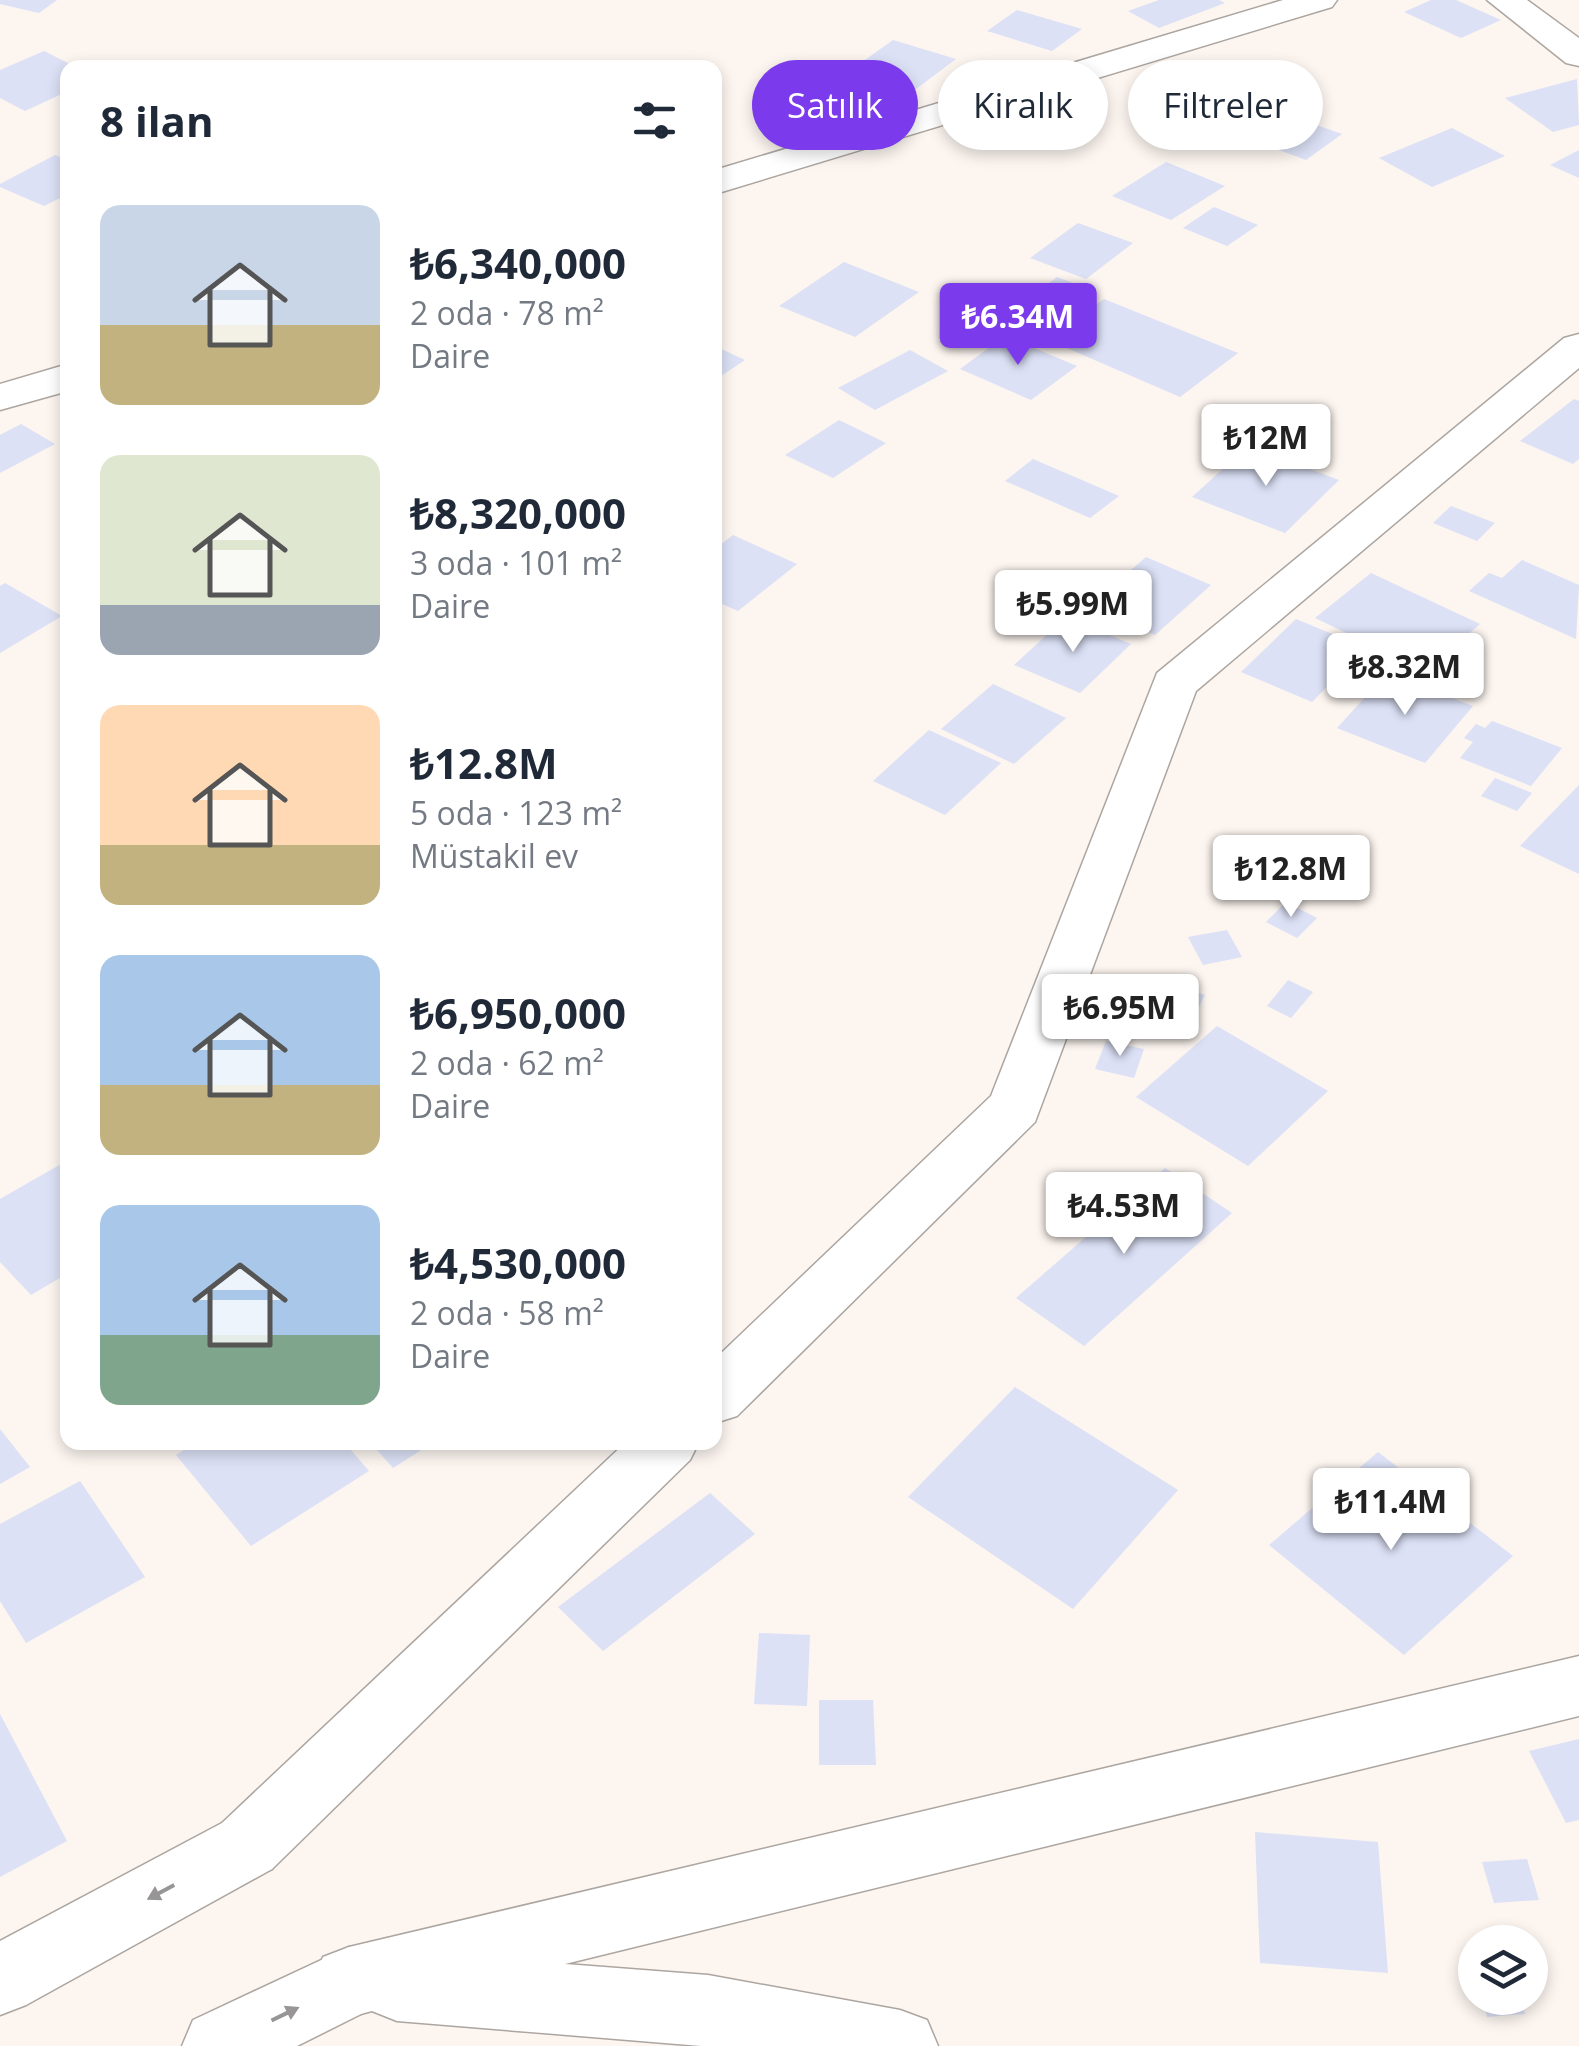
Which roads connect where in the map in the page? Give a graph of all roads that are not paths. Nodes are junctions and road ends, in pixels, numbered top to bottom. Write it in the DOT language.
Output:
graph roads {
  1 [pos="1320,0"];
  2 [pos="1504,0"];
  3 [pos="1579,55"];
  4 [pos="722,180"];
  5 [pos="1579,346"];
  6 [pos="60,379"];
  7 [pos="0,397"];
  8 [pos="722,1391"];
  9 [pos="660,1450"];
  10 [pos="1579,1686"];
  11 [pos="0,1980"];
  12 [pos="350,1982"];
  13 [pos="220,2046"];
  14 [pos="900,2046"];
  1 -- 4 [label="street"];
  2 -- 3 [label="street"];
  5 -- 8 [label="street"];
  6 -- 7 [label="street"];
  9 -- 11 [label="street, one-way"];
  10 -- 12 [label="street"];
  13 -- 12 [label="street, one-way"];
  12 -- 14 [label="street"];
}
